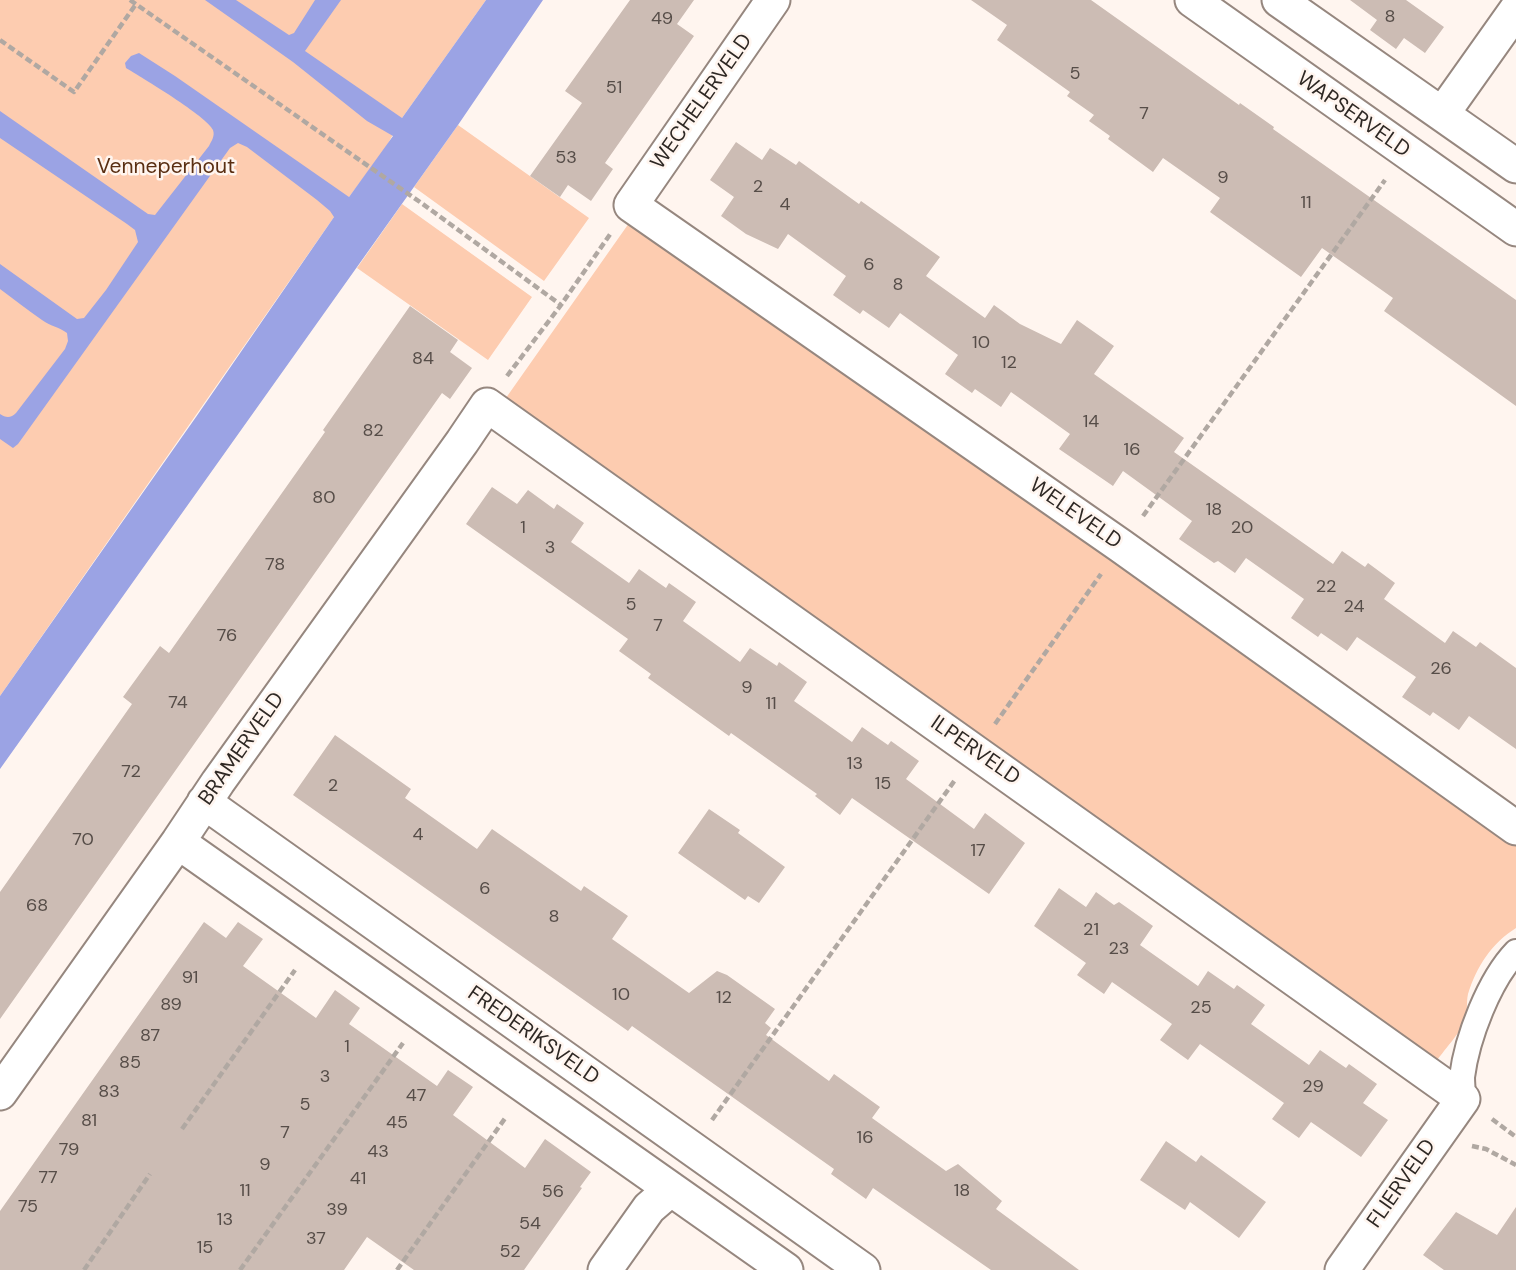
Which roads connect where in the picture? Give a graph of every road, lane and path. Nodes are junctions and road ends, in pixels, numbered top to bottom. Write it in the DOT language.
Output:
graph roads {
  1 [pos="130,0"];
  2 [pos="773,0"];
  3 [pos="1192,0"];
  4 [pos="1279,0"];
  5 [pos="136,4"];
  6 [pos="1516,10"];
  7 [pos="0,40"];
  8 [pos="1443,113"];
  9 [pos="1405,152"];
  10 [pos="1516,166"];
  11 [pos="631,205"];
  12 [pos="1516,229"];
  13 [pos="561,305"];
  14 [pos="487,405"];
  15 [pos="1121,546"];
  16 [pos="975,751"];
  17 [pos="204,802"];
  18 [pos="1516,828"];
  19 [pos="178,842"];
  20 [pos="317,941"];
  21 [pos="1516,952"];
  22 [pos="421,1012"];
  23 [pos="527,1088"];
  24 [pos="0,1093"];
  25 [pos="1463,1099"];
  26 [pos="183,1129"];
  27 [pos="1470,1145"];
  28 [pos="697,1151"];
  29 [pos="1516,1165"];
  30 [pos="150,1174"];
  31 [pos="671,1189"];
  32 [pos="84,1270"];
  33 [pos="240,1270"];
  34 [pos="397,1270"];
  35 [pos="605,1270"];
  36 [pos="786,1270"];
  37 [pos="863,1270"];
  38 [pos="1342,1270"];
  1 -- 5 [label="path"];
  2 -- 11 [label="street, WECHELERVELD"];
  3 -- 9 [label="street, WAPSERVELD"];
  4 -- 8 [label="street"];
  5 -- 7 [label="path"];
  5 -- 13 [label="path"];
  6 -- 8 [label="street"];
  8 -- 10 [label="street"];
  9 -- 12 [label="street, WAPSERVELD"];
  9 -- 15 [label="path"];
  11 -- 13 [label="path"];
  11 -- 15 [label="street, WELEVELD"];
  13 -- 14 [label="path"];
  14 -- 16 [label="street, ILPERVELD"];
  14 -- 17 [label="street, BRAMERVELD"];
  15 -- 16 [label="path"];
  15 -- 18 [label="street, WELEVELD"];
  16 -- 25 [label="street, ILPERVELD"];
  16 -- 28 [label="path"];
  17 -- 19 [label="street, BRAMERVELD"];
  17 -- 28 [label="street, FREDERIKSVELD"];
  19 -- 20 [label="street"];
  19 -- 24 [label="street, BRAMERVELD"];
  20 -- 22 [label="street"];
  20 -- 26 [label="path"];
  21 -- 25 [label="street"];
  22 -- 23 [label="street"];
  22 -- 33 [label="path"];
  23 -- 31 [label="street"];
  23 -- 34 [label="path"];
  25 -- 38 [label="street, FLIERVELD"];
  27 -- 29 [label="path"];
  28 -- 37 [label="street, FREDERIKSVELD"];
  30 -- 32 [label="path"];
  31 -- 35 [label="street"];
  31 -- 36 [label="street"];
}
